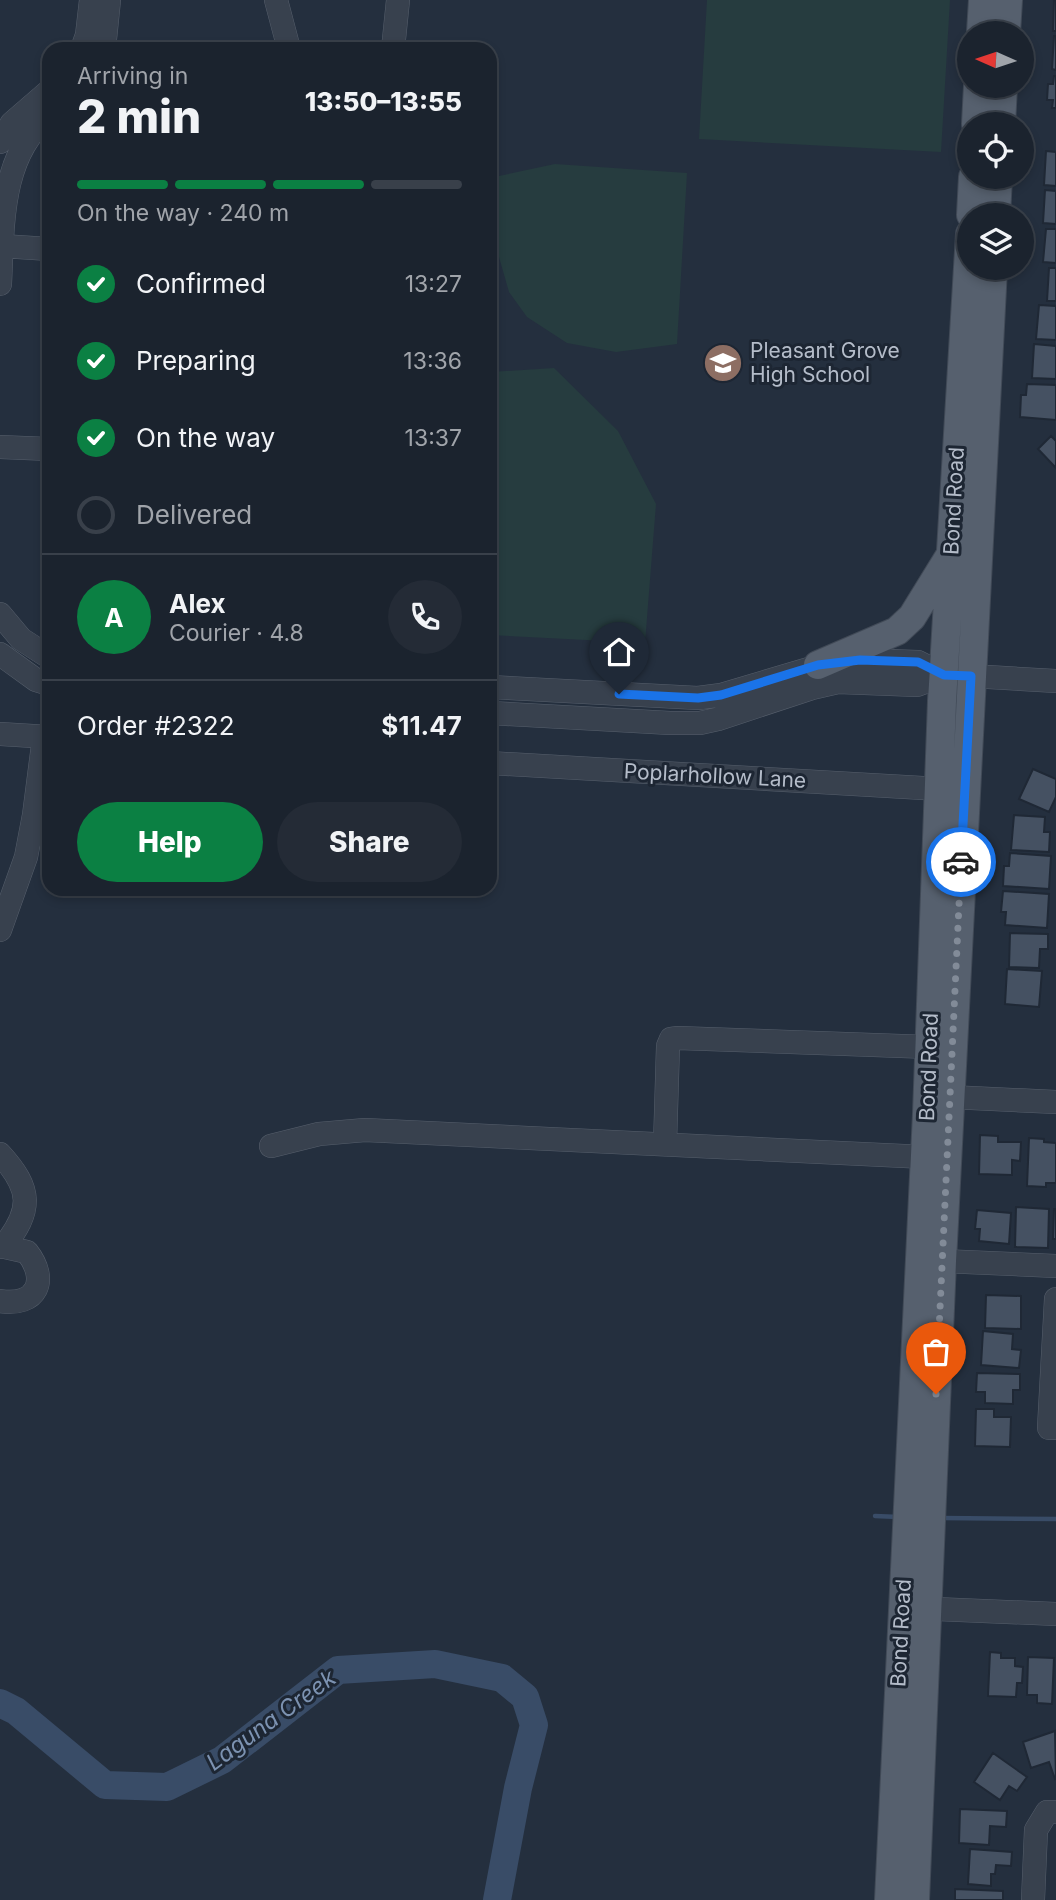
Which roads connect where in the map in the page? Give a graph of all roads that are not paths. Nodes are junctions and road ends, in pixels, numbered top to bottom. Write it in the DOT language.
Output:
graph roads {
  1 [pos="91,0"];
  2 [pos="109,0"];
  3 [pos="276,0"];
  4 [pos="398,0"];
  5 [pos="983,0"];
  6 [pos="1008,0"];
  7 [pos="982,21"];
  8 [pos="1007,21"];
  9 [pos="84,42"];
  10 [pos="105,42"];
  11 [pos="287,42"];
  12 [pos="394,42"];
  13 [pos="42,97"];
  14 [pos="42,121"];
  15 [pos="0,142"];
  16 [pos="2,246"];
  17 [pos="42,249"];
  18 [pos="967,280"];
  19 [pos="992,280"];
  20 [pos="0,284"];
  21 [pos="0,447"];
  22 [pos="42,449"];
  23 [pos="952,552"];
  24 [pos="0,614"];
  25 [pos="903,626"];
  26 [pos="42,652"];
  27 [pos="0,654"];
  28 [pos="903,662"];
  29 [pos="818,665"];
  30 [pos="957,676"];
  31 [pos="1056,681"];
  32 [pos="42,682"];
  33 [pos="497,687"];
  34 [pos="497,713"];
  35 [pos="0,734"];
  36 [pos="42,737"];
  37 [pos="42,763"];
  38 [pos="497,763"];
  39 [pos="940,789"];
  40 [pos="0,930"];
  41 [pos="929,1047"];
  42 [pos="950,1097"];
  43 [pos="1056,1102"];
  44 [pos="927,1114"];
  45 [pos="665,1144"];
  46 [pos="271,1146"];
  47 [pos="0,1154"];
  48 [pos="925,1157"];
  49 [pos="1,1247"];
  50 [pos="942,1261"];
  51 [pos="1056,1266"];
  52 [pos="1056,1299"];
  53 [pos="0,1301"];
  54 [pos="1056,1428"];
  55 [pos="919,1486"];
  56 [pos="914,1608"];
  57 [pos="1056,1614"];
  58 [pos="894,1796"];
  59 [pos="1056,1812"];
  60 [pos="888,1900"];
  61 [pos="900,1900"];
  62 [pos="915,1900"];
  63 [pos="1033,1900"];
  1 -- 9 [label="street"];
  2 -- 10 [label="street"];
  3 -- 11 [label="street"];
  4 -- 12 [label="street"];
  5 -- 7 [label="main road"];
  6 -- 8 [label="main road"];
  13 -- 15 [label="street"];
  14 -- 16 [label="street"];
  16 -- 17 [label="street"];
  16 -- 20 [label="street"];
  18 -- 23 [label="main road, Bond Road"];
  19 -- 30 [label="main road, Bond Road"];
  21 -- 22 [label="street"];
  23 -- 25 [label="main road"];
  23 -- 30 [label="main road, Bond Road"];
  24 -- 26 [label="street"];
  25 -- 28 [label="street"];
  25 -- 29 [label="main road"];
  27 -- 32 [label="street"];
  28 -- 29 [label="street"];
  28 -- 30 [label="street"];
  29 -- 33 [label="street"];
  30 -- 31 [label="street"];
  30 -- 34 [label="street"];
  30 -- 39 [label="main road, Bond Road"];
  30 -- 42 [label="main road, Bond Road"];
  35 -- 36 [label="street"];
  37 -- 40 [label="street"];
  38 -- 39 [label="street, Poplarhollow Lane"];
  39 -- 41 [label="main road, Bond Road"];
  41 -- 44 [label="main road, Bond Road"];
  41 -- 45 [label="street"];
  42 -- 43 [label="street"];
  42 -- 50 [label="main road, Bond Road"];
  44 -- 48 [label="main road, Bond Road"];
  44 -- 50 [label="main road"];
  45 -- 46 [label="street"];
  45 -- 48 [label="street"];
  47 -- 49 [label="street"];
  48 -- 55 [label="main road, Bond Road"];
  49 -- 53 [label="street"];
  50 -- 51 [label="street"];
  50 -- 55 [label="main road, Bond Road"];
  52 -- 54 [label="street"];
  55 -- 56 [label="main road, Bond Road"];
  56 -- 57 [label="street"];
  56 -- 58 [label="main road, Bond Road"];
  56 -- 62 [label="main road, Bond Road"];
  58 -- 60 [label="main road, Bond Road"];
  58 -- 61 [label="main road"];
  59 -- 63 [label="street"];
}
